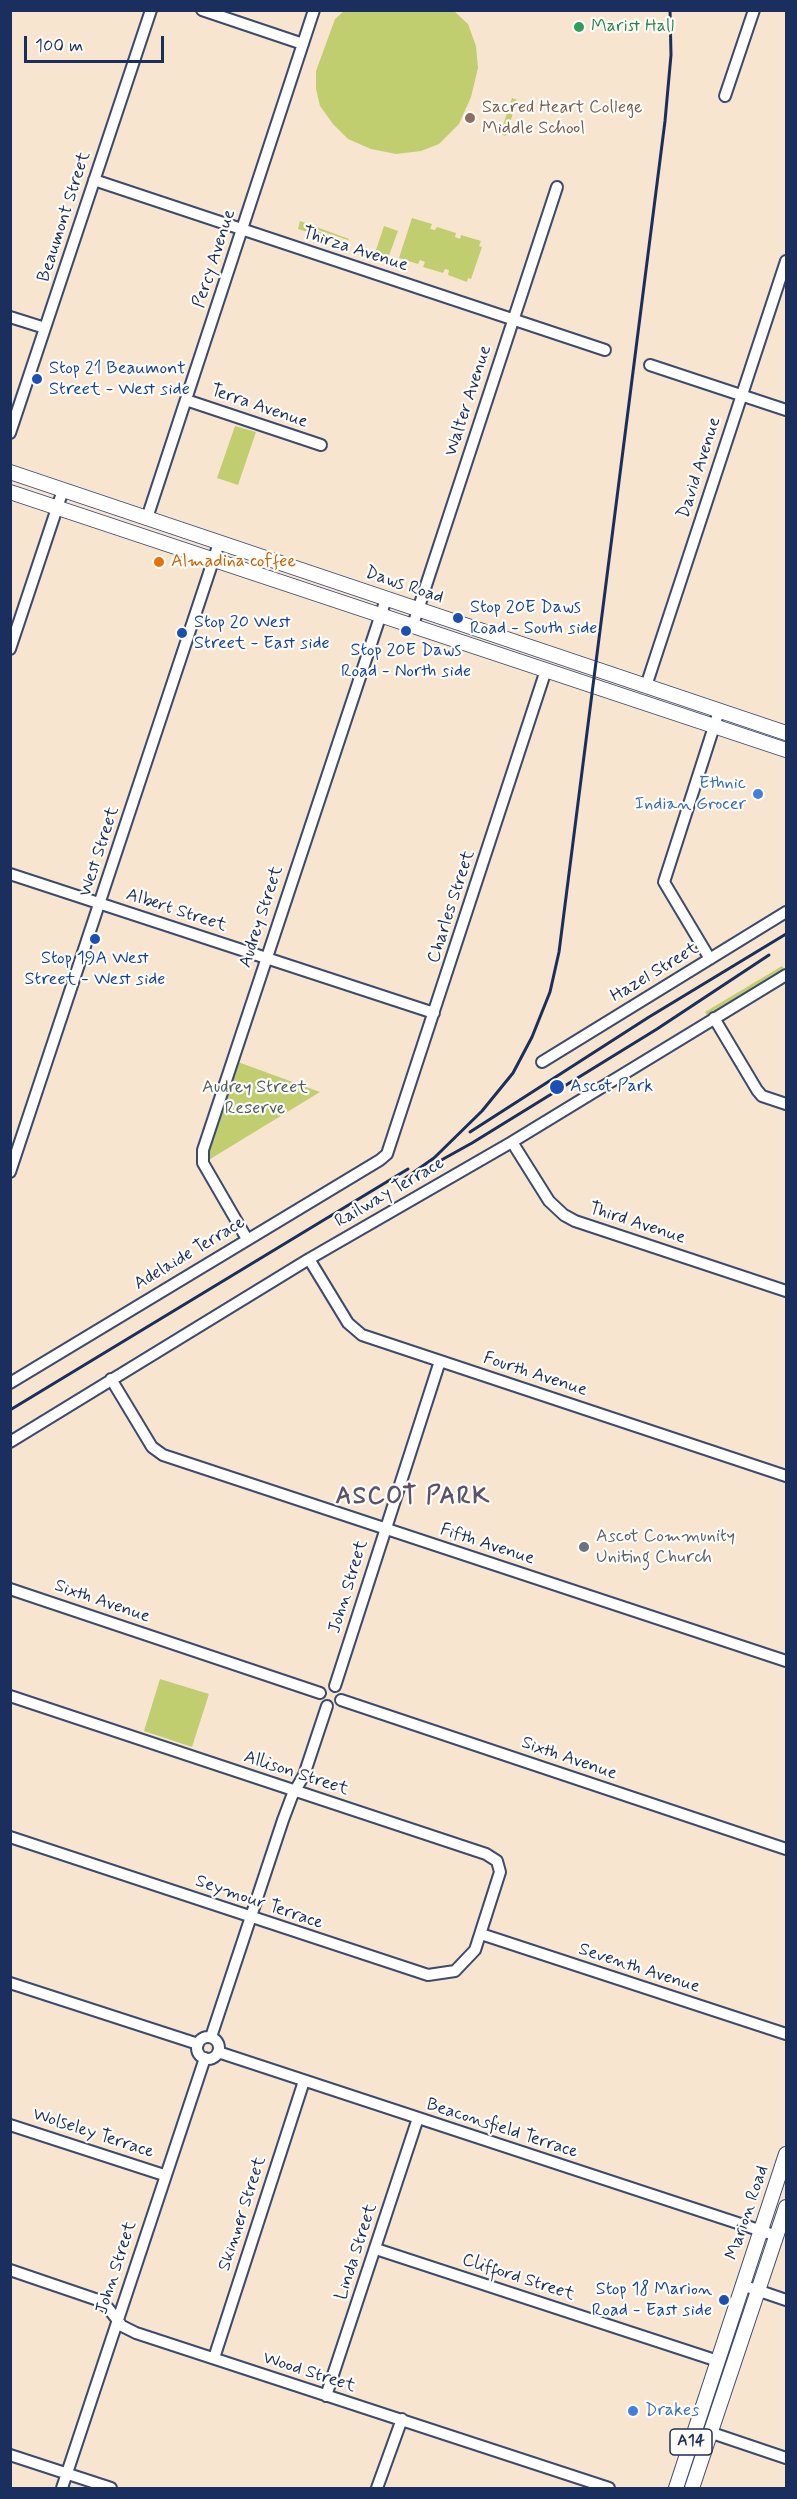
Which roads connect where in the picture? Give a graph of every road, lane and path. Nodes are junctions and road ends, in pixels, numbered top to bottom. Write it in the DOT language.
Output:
graph roads {
  1 [pos="151,10"];
  2 [pos="201,10"];
  3 [pos="314,10"];
  4 [pos="754,10"];
  5 [pos="303,44"];
  6 [pos="725,96"];
  7 [pos="94,180"];
  8 [pos="557,187"];
  9 [pos="242,230"];
  10 [pos="786,261"];
  11 [pos="10,317"];
  12 [pos="514,320"];
  13 [pos="45,328"];
  14 [pos="605,350"];
  15 [pos="650,365"];
  16 [pos="742,395"];
  17 [pos="186,400"];
  18 [pos="786,410"];
  19 [pos="10,433"];
  20 [pos="321,445"];
  21 [pos="10,472"];
  22 [pos="63,490"];
  23 [pos="10,492"];
  24 [pos="58,507"];
  25 [pos="147,518"];
  26 [pos="219,543"];
  27 [pos="214,559"];
  28 [pos="386,599"];
  29 [pos="418,609"];
  30 [pos="381,615"];
  31 [pos="413,625"];
  32 [pos="10,649"];
  33 [pos="546,670"];
  34 [pos="646,686"];
  35 [pos="719,711"];
  36 [pos="714,726"];
  37 [pos="786,733"];
  38 [pos="786,750"];
  39 [pos="10,874"];
  40 [pos="100,904"];
  41 [pos="786,912"];
  42 [pos="266,957"];
  43 [pos="710,959"];
  44 [pos="786,975"];
  45 [pos="434,1013"];
  46 [pos="714,1018"];
  47 [pos="542,1062"];
  48 [pos="786,1104"];
  49 [pos="513,1142"];
  50 [pos="387,1154"];
  51 [pos="10,1172"];
  52 [pos="247,1239"];
  53 [pos="309,1259"];
  54 [pos="786,1291"];
  55 [pos="440,1361"];
  56 [pos="12,1379"];
  57 [pos="111,1379"];
  58 [pos="10,1442"];
  59 [pos="786,1476"];
  60 [pos="384,1528"];
  61 [pos="10,1589"];
  62 [pos="786,1661"];
  63 [pos="335,1686"];
  64 [pos="320,1693"];
  65 [pos="10,1696"];
  66 [pos="340,1700"];
  67 [pos="327,1706"];
  68 [pos="296,1791"];
  69 [pos="10,1837"];
  70 [pos="786,1849"];
  71 [pos="251,1917"];
  72 [pos="481,1934"];
  73 [pos="10,1983"];
  74 [pos="786,2034"];
  75 [pos="211,2037"];
  76 [pos="198,2044"];
  77 [pos="218,2052"];
  78 [pos="205,2058"];
  79 [pos="304,2081"];
  80 [pos="418,2118"];
  81 [pos="10,2125"];
  82 [pos="786,2154"];
  83 [pos="164,2175"];
  84 [pos="786,2207"];
  85 [pos="761,2230"];
  86 [pos="777,2236"];
  87 [pos="376,2249"];
  88 [pos="10,2270"];
  89 [pos="742,2285"];
  90 [pos="759,2290"];
  91 [pos="786,2300"];
  92 [pos="117,2321"];
  93 [pos="214,2358"];
  94 [pos="718,2361"];
  95 [pos="727,2381"];
  96 [pos="326,2396"];
  97 [pos="402,2419"];
  98 [pos="709,2432"];
  99 [pos="10,2456"];
  100 [pos="786,2458"];
  101 [pos="67,2474"];
  102 [pos="62,2488"];
  103 [pos="111,2488"];
  104 [pos="377,2488"];
  105 [pos="609,2488"];
  106 [pos="676,2488"];
  107 [pos="692,2488"];
  1 -- 7 [label="street, Beaumont Street"];
  2 -- 5 [label="street"];
  3 -- 5 [label="street, Percy Avenue"];
  4 -- 6 [label="street"];
  5 -- 9 [label="street, Percy Avenue"];
  7 -- 9 [label="street, Thirza Avenue"];
  7 -- 13 [label="street, Beaumont Street"];
  8 -- 12 [label="street, Walter Avenue"];
  9 -- 12 [label="street, Thirza Avenue"];
  9 -- 17 [label="street, Percy Avenue"];
  10 -- 16 [label="street, David Avenue"];
  11 -- 13 [label="street"];
  12 -- 14 [label="street, Thirza Avenue"];
  12 -- 29 [label="street, Walter Avenue"];
  13 -- 19 [label="street, Beaumont Street"];
  15 -- 16 [label="street"];
  16 -- 18 [label="street"];
  16 -- 34 [label="street, David Avenue"];
  17 -- 20 [label="street, Terra Avenue"];
  17 -- 25 [label="street, Percy Avenue"];
  21 -- 22 [label="main road, Daws Road"];
  22 -- 24 [label="street"];
  22 -- 25 [label="main road, Daws Road"];
  23 -- 24 [label="main road, Daws Road"];
  24 -- 27 [label="main road, Daws Road"];
  24 -- 32 [label="street"];
  25 -- 26 [label="main road, Daws Road"];
  26 -- 27 [label="street, West Street"];
  26 -- 28 [label="main road, Daws Road"];
  27 -- 30 [label="main road, Daws Road"];
  27 -- 40 [label="street, West Street"];
  28 -- 29 [label="main road, Daws Road"];
  28 -- 30 [label="street, Audrey Street"];
  29 -- 31 [label="street, Walter Avenue"];
  29 -- 34 [label="main road, Daws Road"];
  30 -- 31 [label="main road, Daws Road"];
  30 -- 42 [label="street, Audrey Street"];
  31 -- 33 [label="main road, Daws Road"];
  33 -- 36 [label="main road, Daws Road"];
  33 -- 45 [label="street, Charles Street"];
  34 -- 35 [label="main road, Daws Road"];
  35 -- 36 [label="street"];
  35 -- 37 [label="main road, Daws Road"];
  36 -- 38 [label="main road, Daws Road"];
  36 -- 43 [label="street"];
  39 -- 40 [label="street, Albert Street"];
  40 -- 42 [label="street, Albert Street"];
  40 -- 51 [label="street, West Street"];
  41 -- 43 [label="street, Hazel Street"];
  42 -- 45 [label="street, Albert Street"];
  42 -- 52 [label="street, Audrey Street"];
  43 -- 47 [label="street, Hazel Street"];
  44 -- 46 [label="street, Railway Terrace"];
  45 -- 50 [label="street, Charles Street"];
  46 -- 48 [label="street"];
  46 -- 49 [label="street, Railway Terrace"];
  49 -- 53 [label="street, Railway Terrace"];
  49 -- 54 [label="street, Third Avenue"];
  50 -- 52 [label="street, Adelaide Terrace"];
  52 -- 56 [label="street, Adelaide Terrace"];
  53 -- 55 [label="street, Fourth Avenue"];
  53 -- 57 [label="street, Railway Terrace"];
  55 -- 59 [label="street, Fourth Avenue"];
  55 -- 60 [label="street, John Street"];
  57 -- 58 [label="street, Railway Terrace"];
  57 -- 60 [label="street, Fifth Avenue"];
  60 -- 62 [label="street, Fifth Avenue"];
  60 -- 63 [label="street, John Street"];
  61 -- 64 [label="street, Sixth Avenue"];
  63 -- 64 [label="street"];
  63 -- 66 [label="street"];
  64 -- 67 [label="street"];
  65 -- 68 [label="street, Allison Street"];
  66 -- 67 [label="street"];
  66 -- 70 [label="street, Sixth Avenue"];
  67 -- 68 [label="street"];
  68 -- 71 [label="street"];
  68 -- 72 [label="street, Allison Street"];
  69 -- 71 [label="street, Seymour Terrace"];
  71 -- 72 [label="street, Seymour Terrace"];
  71 -- 75 [label="street"];
  72 -- 74 [label="street, Seventh Avenue"];
  73 -- 76 [label="street"];
  75 -- 76 [label="street"];
  75 -- 77 [label="street"];
  76 -- 78 [label="street"];
  77 -- 78 [label="street"];
  77 -- 79 [label="street, Beaconsfield Terrace"];
  78 -- 83 [label="street, John Street"];
  79 -- 80 [label="street, Beaconsfield Terrace"];
  79 -- 93 [label="street, Skinner Street"];
  80 -- 85 [label="street, Beaconsfield Terrace"];
  80 -- 87 [label="street, Linda Street"];
  81 -- 83 [label="street, Wolseley Terrace"];
  82 -- 85 [label="main road, Marion Road / A14"];
  83 -- 92 [label="street, John Street"];
  84 -- 86 [label="main road, Marion Road / A14"];
  85 -- 86 [label="street, Beaconsfield Terrace"];
  85 -- 89 [label="main road, Marion Road / A14"];
  86 -- 90 [label="main road, Marion Road / A14"];
  87 -- 94 [label="street, Clifford Street"];
  87 -- 96 [label="street, Linda Street"];
  88 -- 92 [label="street, Wood Street"];
  89 -- 90 [label="street"];
  89 -- 94 [label="main road, Marion Road / A14"];
  90 -- 91 [label="street"];
  90 -- 95 [label="main road, Marion Road / A14"];
  92 -- 93 [label="street, Wood Street"];
  92 -- 101 [label="street, John Street"];
  93 -- 96 [label="street, Wood Street"];
  94 -- 95 [label="main road"];
  94 -- 106 [label="main road, Marion Road / A14"];
  95 -- 98 [label="main road, Marion Road / A14"];
  96 -- 97 [label="street, Wood Street"];
  97 -- 104 [label="street"];
  97 -- 105 [label="street, Wood Street"];
  98 -- 100 [label="street"];
  98 -- 107 [label="main road, Marion Road / A14"];
  99 -- 101 [label="street"];
  101 -- 102 [label="street, John Street"];
  101 -- 103 [label="street"];
}
